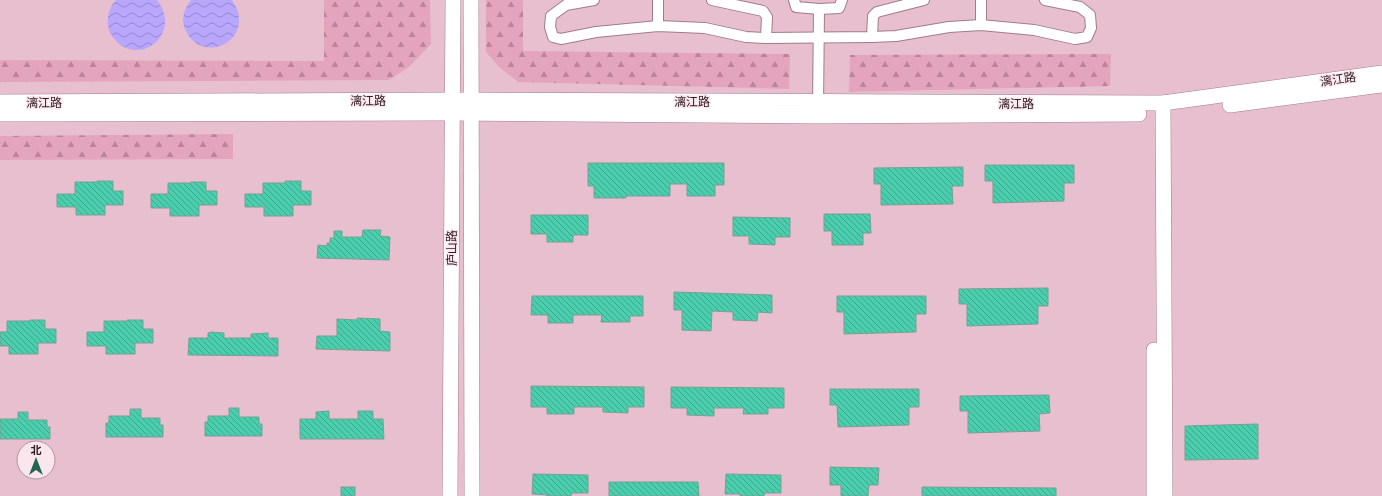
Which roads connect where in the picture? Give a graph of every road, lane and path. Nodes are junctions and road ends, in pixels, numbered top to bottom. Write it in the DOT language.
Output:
graph roads {
  1 [pos="453,0"];
  2 [pos="471,0"];
  3 [pos="594,0"];
  4 [pos="658,0"];
  5 [pos="712,0"];
  6 [pos="794,0"];
  7 [pos="842,0"];
  8 [pos="924,0"];
  9 [pos="981,0"];
  10 [pos="1045,0"];
  11 [pos="577,2"];
  12 [pos="1065,2"];
  13 [pos="819,9"];
  14 [pos="658,26"];
  15 [pos="981,26"];
  16 [pos="872,37"];
  17 [pos="766,38"];
  18 [pos="819,38"];
  19 [pos="1382,73"];
  20 [pos="1382,85"];
  21 [pos="0,102"];
  22 [pos="452,106"];
  23 [pos="471,107"];
  24 [pos="1158,108"];
  25 [pos="818,109"];
  26 [pos="0,114"];
  27 [pos="450,496"];
  28 [pos="472,496"];
  29 [pos="1154,496"];
  30 [pos="1165,496"];
  1 -- 22 [label="street, 庐山路"];
  2 -- 23 [label="street, 庐山路"];
  3 -- 11 [label="street"];
  4 -- 14 [label="street"];
  5 -- 17 [label="street"];
  6 -- 13 [label="street"];
  7 -- 13 [label="street"];
  8 -- 16 [label="street"];
  9 -- 15 [label="street"];
  10 -- 12 [label="street"];
  11 -- 14 [label="street"];
  12 -- 15 [label="street"];
  13 -- 18 [label="street"];
  14 -- 17 [label="street"];
  15 -- 16 [label="street"];
  16 -- 18 [label="street"];
  17 -- 18 [label="street"];
  18 -- 25 [label="street"];
  19 -- 24 [label="street, 漓江路"];
  20 -- 24 [label="street, 漓江路"];
  21 -- 22 [label="street, 漓江路"];
  22 -- 23 [label="street, 漓江路"];
  22 -- 26 [label="street, 漓江路"];
  22 -- 27 [label="street, 庐山路"];
  23 -- 25 [label="street, 漓江路"];
  23 -- 28 [label="street, 庐山路"];
  24 -- 25 [label="street, 漓江路"];
  24 -- 29 [label="street"];
  24 -- 30 [label="street"];
}
